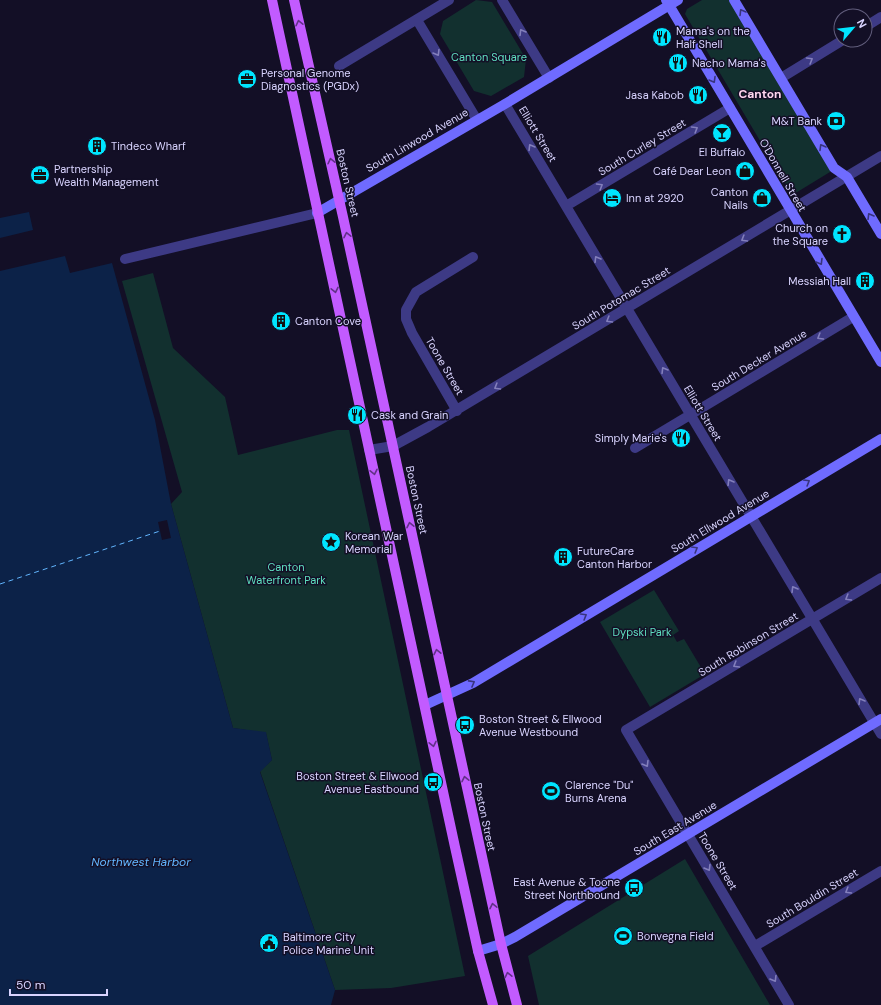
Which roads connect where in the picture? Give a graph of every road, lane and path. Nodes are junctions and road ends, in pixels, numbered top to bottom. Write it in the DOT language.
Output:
graph roads {
  1 [pos="272,0"];
  2 [pos="294,0"];
  3 [pos="449,0"];
  4 [pos="502,0"];
  5 [pos="734,0"];
  6 [pos="671,2"];
  7 [pos="417,20"];
  8 [pos="833,46"];
  9 [pos="339,66"];
  10 [pos="549,78"];
  11 [pos="781,78"];
  12 [pos="505,104"];
  13 [pos="730,108"];
  14 [pos="477,120"];
  15 [pos="881,156"];
  16 [pos="847,177"];
  17 [pos="339,199"];
  18 [pos="566,206"];
  19 [pos="790,211"];
  20 [pos="317,213"];
  21 [pos="881,234"];
  22 [pos="473,257"];
  23 [pos="125,259"];
  24 [pos="627,309"];
  25 [pos="853,317"];
  26 [pos="881,362"];
  27 [pos="458,411"];
  28 [pos="690,415"];
  29 [pos="881,439"];
  30 [pos="393,446"];
  31 [pos="635,448"];
  32 [pos="369,450"];
  33 [pos="750,516"];
  34 [pos="881,578"];
  35 [pos="812,619"];
  36 [pos="447,695"];
  37 [pos="425,705"];
  38 [pos="878,721"];
  39 [pos="626,730"];
  40 [pos="881,734"];
  41 [pos="688,834"];
  42 [pos="881,871"];
  43 [pos="501,944"];
  44 [pos="754,946"];
  45 [pos="478,951"];
  46 [pos="493,1005"];
  47 [pos="517,1005"];
  48 [pos="789,1005"];
  1 -- 20 [label="main road"];
  17 -- 2 [label="main road, Boston Street, one-way"];
  3 -- 7 [label="street"];
  10 -- 4 [label="street, one-way"];
  11 -- 5 [label="street, one-way"];
  6 -- 10 [label="street, South Linwood Avenue"];
  6 -- 13 [label="street, O'Donnell Street, one-way"];
  7 -- 9 [label="street"];
  7 -- 14 [label="street, one-way"];
  11 -- 8 [label="street, one-way"];
  10 -- 12 [label="street, South Linwood Avenue"];
  16 -- 11 [label="street, one-way"];
  12 -- 14 [label="street, South Linwood Avenue"];
  18 -- 12 [label="street, Elliott Street, one-way"];
  18 -- 13 [label="street, South Curley Street, one-way"];
  13 -- 19 [label="street, O'Donnell Street"];
  14 -- 17 [label="street, South Linwood Avenue"];
  15 -- 16 [label="street, South Potomac Street"];
  16 -- 19 [label="street, South Potomac Street"];
  21 -- 16 [label="street, one-way"];
  17 -- 20 [label="street, South Linwood Avenue"];
  30 -- 17 [label="main road, Boston Street, one-way"];
  24 -- 18 [label="street, Elliott Street, one-way"];
  19 -- 24 [label="street, South Potomac Street, one-way"];
  19 -- 25 [label="street, O'Donnell Street, one-way"];
  20 -- 23 [label="street, South Linwood Avenue"];
  20 -- 32 [label="main road, one-way"];
  22 -- 27 [label="street, Toone Street"];
  24 -- 27 [label="street, South Potomac Street, one-way"];
  28 -- 24 [label="street, Elliott Street, one-way"];
  25 -- 26 [label="street, O'Donnell Street"];
  25 -- 28 [label="street, South Decker Avenue, one-way"];
  27 -- 30 [label="street, South Potomac Street"];
  28 -- 31 [label="street, South Decker Avenue"];
  33 -- 28 [label="street, Elliott Street, one-way"];
  33 -- 29 [label="street, South Ellwood Avenue, one-way"];
  30 -- 32 [label="street, South Potomac Street"];
  36 -- 30 [label="main road, Boston Street, one-way"];
  32 -- 37 [label="main road, one-way"];
  35 -- 33 [label="street, Elliott Street, one-way"];
  36 -- 33 [label="street, South Ellwood Avenue, one-way"];
  34 -- 35 [label="street, South Robinson Street, one-way"];
  38 -- 35 [label="street, Elliott Street, one-way"];
  35 -- 39 [label="street, South Robinson Street, one-way"];
  36 -- 37 [label="street, South Ellwood Avenue"];
  43 -- 36 [label="main road, Boston Street, one-way"];
  37 -- 45 [label="main road, one-way"];
  38 -- 40 [label="street, Elliott Street"];
  38 -- 41 [label="street, South East Avenue"];
  39 -- 41 [label="street, Toone Street, one-way"];
  41 -- 43 [label="street, South East Avenue"];
  41 -- 44 [label="street, Toone Street, one-way"];
  42 -- 44 [label="street, South Bouldin Street, one-way"];
  43 -- 45 [label="street, South East Avenue"];
  47 -- 43 [label="main road, Boston Street, one-way"];
  44 -- 48 [label="street, Toone Street, one-way"];
  45 -- 46 [label="main road"];
}
